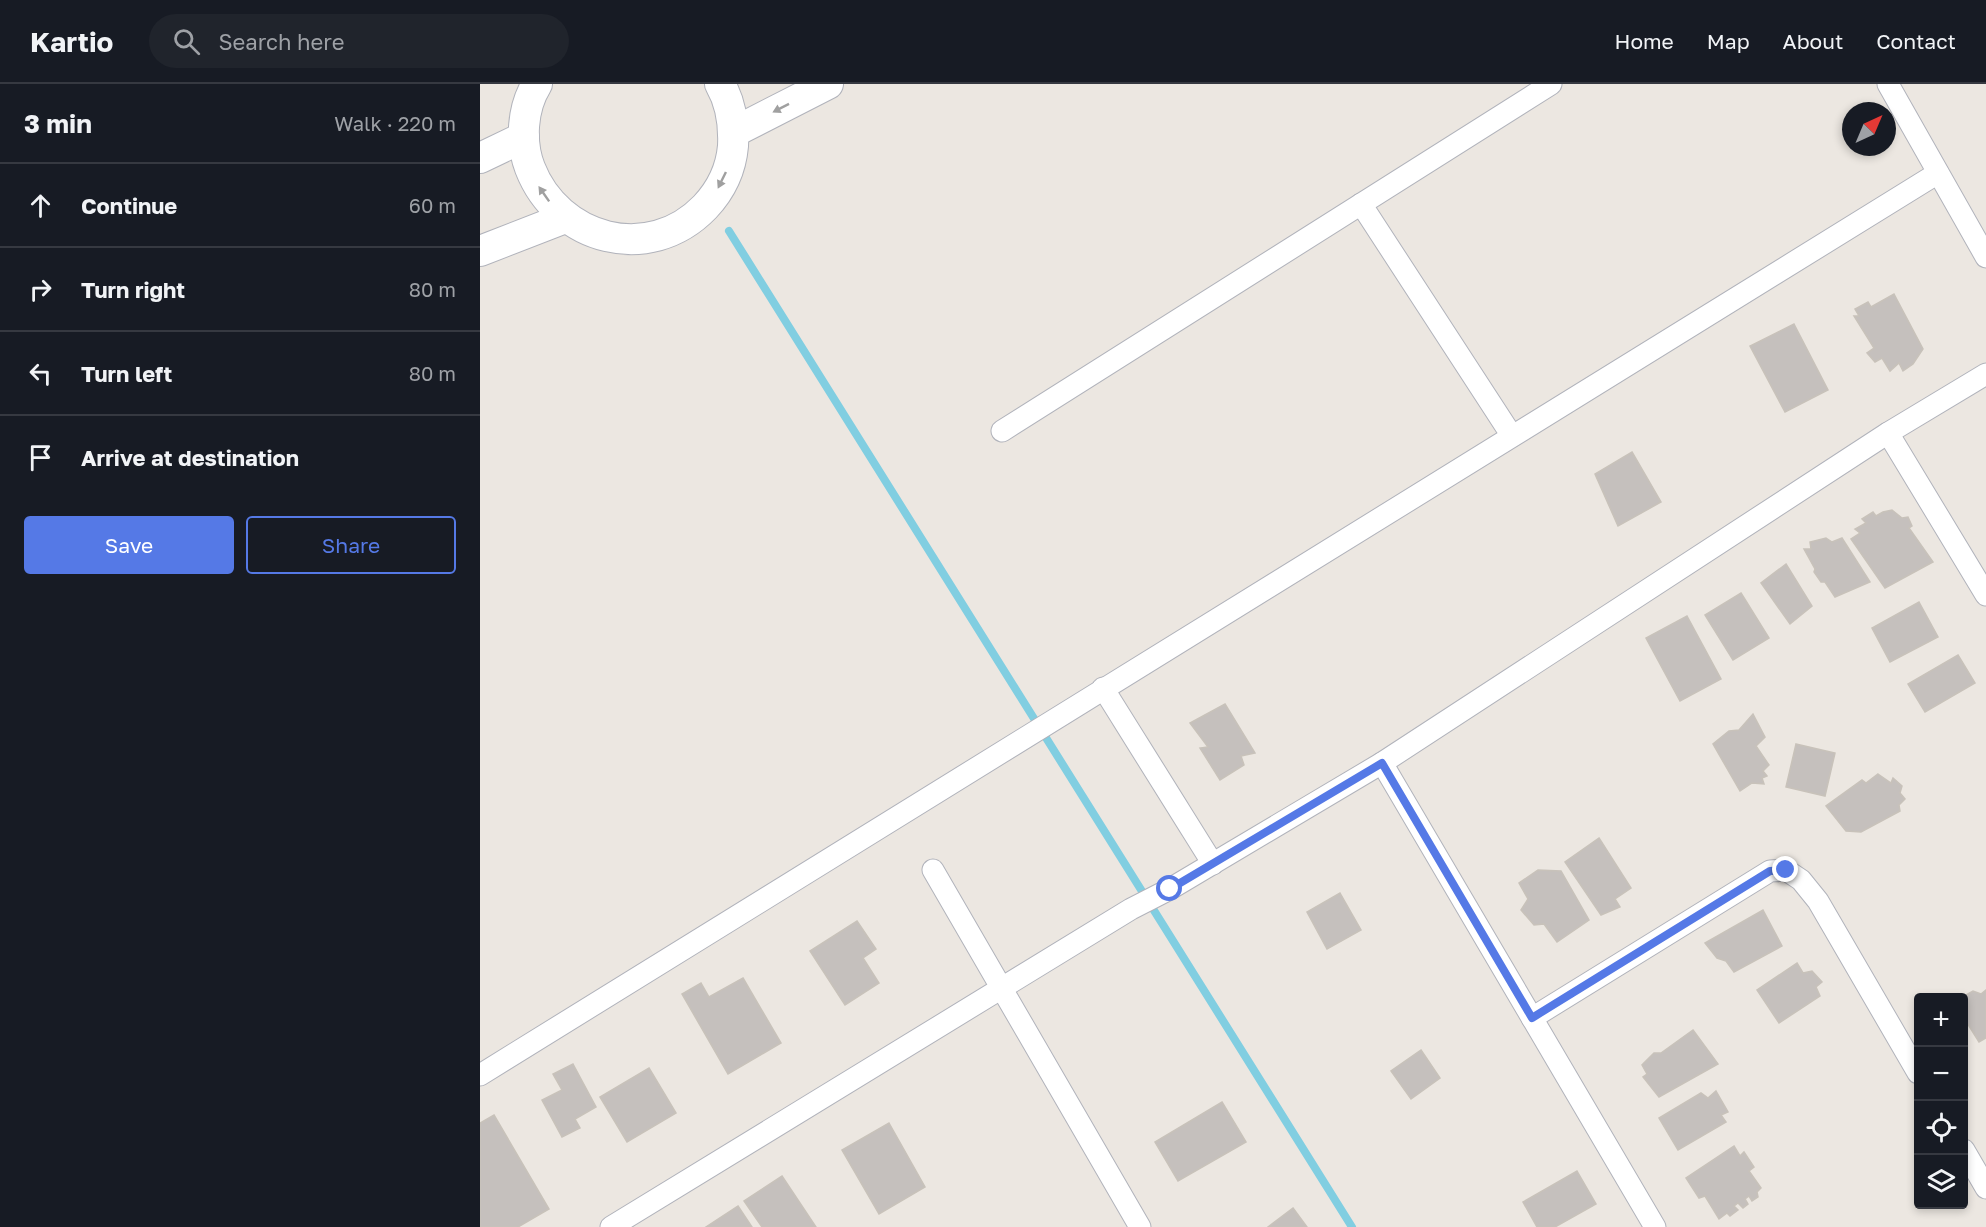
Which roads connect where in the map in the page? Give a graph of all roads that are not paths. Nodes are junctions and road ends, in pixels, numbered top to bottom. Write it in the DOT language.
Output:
graph roads {
  1 [pos="537,84"];
  2 [pos="720,84"];
  3 [pos="828,84"];
  4 [pos="1551,84"];
  5 [pos="1888,84"];
  6 [pos="734,132"];
  7 [pos="524,137"];
  8 [pos="480,158"];
  9 [pos="1938,173"];
  10 [pos="1361,204"];
  11 [pos="565,218"];
  12 [pos="480,251"];
  13 [pos="1986,257"];
  14 [pos="1986,374"];
  15 [pos="1002,430"];
  16 [pos="1888,433"];
  17 [pos="1512,436"];
  18 [pos="1986,595"];
  19 [pos="1103,688"];
  20 [pos="1382,763"];
  21 [pos="1212,864"];
  22 [pos="933,870"];
  23 [pos="1001,987"];
  24 [pos="1532,1018"];
  25 [pos="1914,1065"];
  26 [pos="480,1075"];
  27 [pos="1967,1155"];
  28 [pos="1986,1188"];
  29 [pos="638,1219"];
  30 [pos="611,1227"];
  31 [pos="1140,1227"];
  32 [pos="1656,1227"];
  1 -- 7 [label="main road"];
  2 -- 6 [label="main road"];
  3 -- 6 [label="main road, one-way"];
  4 -- 10 [label="street"];
  5 -- 9 [label="street"];
  6 -- 11 [label="main road, one-way"];
  7 -- 8 [label="main road"];
  11 -- 7 [label="main road, one-way"];
  9 -- 13 [label="street"];
  9 -- 17 [label="street"];
  10 -- 15 [label="street"];
  10 -- 17 [label="street"];
  11 -- 12 [label="main road"];
  14 -- 16 [label="street"];
  16 -- 18 [label="street"];
  16 -- 20 [label="street"];
  17 -- 19 [label="street"];
  19 -- 21 [label="street"];
  19 -- 26 [label="street"];
  20 -- 21 [label="street"];
  20 -- 24 [label="street"];
  21 -- 23 [label="street"];
  22 -- 23 [label="street"];
  23 -- 29 [label="street"];
  23 -- 31 [label="street"];
  24 -- 25 [label="street"];
  24 -- 32 [label="street"];
  27 -- 28 [label="street"];
  29 -- 30 [label="street"];
}
